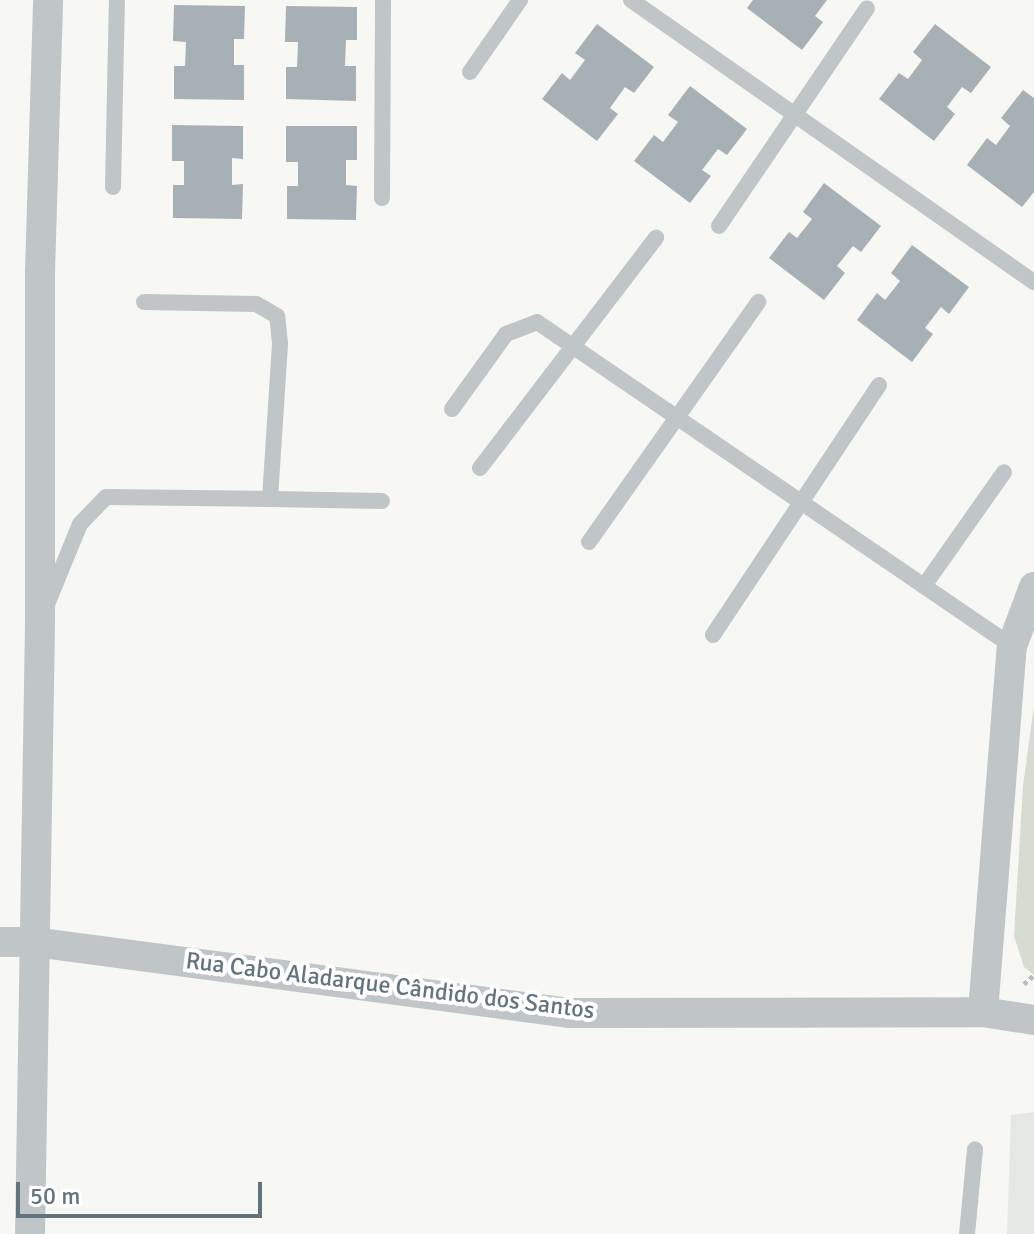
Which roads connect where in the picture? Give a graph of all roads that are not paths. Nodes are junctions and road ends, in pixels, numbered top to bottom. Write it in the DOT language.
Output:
graph roads {
  1 [pos="48,0"];
  2 [pos="117,0"];
  3 [pos="383,0"];
  4 [pos="520,0"];
  5 [pos="631,0"];
  6 [pos="867,8"];
  7 [pos="470,72"];
  8 [pos="795,114"];
  9 [pos="113,187"];
  10 [pos="382,198"];
  11 [pos="719,226"];
  12 [pos="656,238"];
  13 [pos="1034,282"];
  14 [pos="144,302"];
  15 [pos="758,302"];
  16 [pos="573,346"];
  17 [pos="879,385"];
  18 [pos="452,409"];
  19 [pos="677,416"];
  20 [pos="480,468"];
  21 [pos="1004,472"];
  22 [pos="270,499"];
  23 [pos="382,501"];
  24 [pos="802,501"];
  25 [pos="589,542"];
  26 [pos="924,586"];
  27 [pos="1034,587"];
  28 [pos="40,622"];
  29 [pos="713,635"];
  30 [pos="1012,646"];
  31 [pos="0,942"];
  32 [pos="34,942"];
  33 [pos="983,1012"];
  34 [pos="1034,1020"];
  35 [pos="975,1149"];
  36 [pos="30,1234"];
  37 [pos="967,1234"];
  1 -- 28 [label="street"];
  2 -- 9 [label="lane"];
  3 -- 10 [label="lane"];
  4 -- 7 [label="lane"];
  5 -- 8 [label="lane"];
  6 -- 8 [label="lane"];
  8 -- 11 [label="lane"];
  8 -- 13 [label="lane"];
  12 -- 16 [label="lane"];
  14 -- 22 [label="lane"];
  15 -- 19 [label="lane"];
  16 -- 18 [label="lane"];
  16 -- 19 [label="lane"];
  16 -- 20 [label="lane"];
  17 -- 24 [label="lane"];
  19 -- 24 [label="lane"];
  19 -- 25 [label="lane"];
  21 -- 26 [label="lane"];
  22 -- 23 [label="lane"];
  22 -- 28 [label="lane"];
  24 -- 26 [label="lane"];
  24 -- 29 [label="lane"];
  26 -- 30 [label="lane"];
  27 -- 30 [label="street"];
  28 -- 32 [label="street"];
  30 -- 33 [label="street"];
  31 -- 32 [label="street, Rua Cabo Aladarque Cândido dos Santos"];
  32 -- 33 [label="street, Rua Cabo Aladarque Cândido dos Santos"];
  32 -- 36 [label="street"];
  33 -- 34 [label="street, Rua Cabo Aladarque Cândido dos Santos"];
  35 -- 37 [label="lane"];
}
